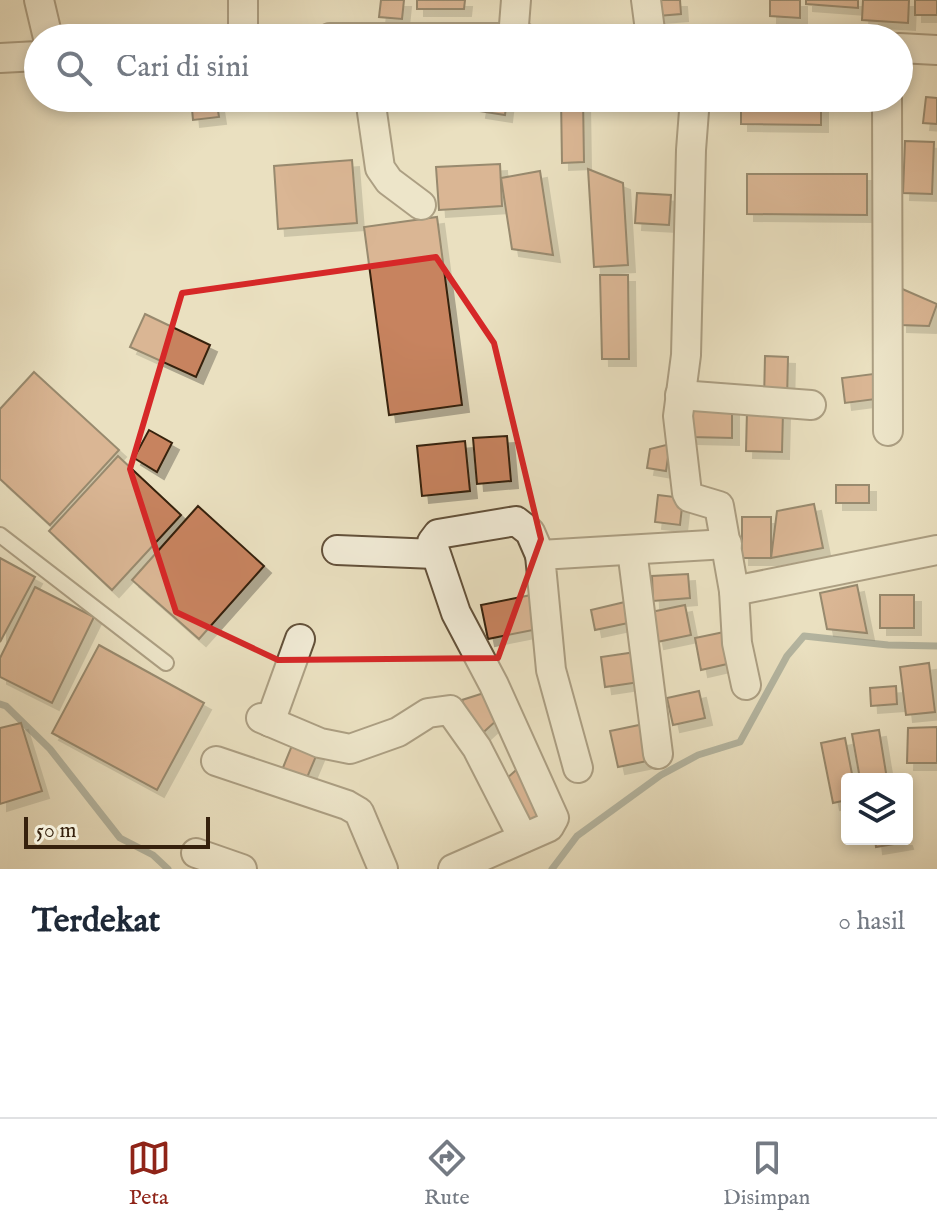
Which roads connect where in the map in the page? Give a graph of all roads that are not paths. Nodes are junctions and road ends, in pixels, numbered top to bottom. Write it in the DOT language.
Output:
graph roads {
  1 [pos="39,0"];
  2 [pos="243,0"];
  3 [pos="516,0"];
  4 [pos="646,0"];
  5 [pos="45,24"];
  6 [pos="243,24"];
  7 [pos="514,24"];
  8 [pos="649,24"];
  9 [pos="913,49"];
  10 [pos="937,50"];
  11 [pos="24,57"];
  12 [pos="0,58"];
  13 [pos="372,112"];
  14 [pos="694,112"];
  15 [pos="887,112"];
  16 [pos="421,205"];
  17 [pos="680,395"];
  18 [pos="811,405"];
  19 [pos="888,431"];
  20 [pos="0,535"];
  21 [pos="727,544"];
  22 [pos="337,550"];
  23 [pos="632,550"];
  24 [pos="937,550"];
  25 [pos="435,554"];
  26 [pos="540,555"];
  27 [pos="734,591"];
  28 [pos="300,639"];
  29 [pos="166,663"];
  30 [pos="746,685"];
  31 [pos="658,754"];
  32 [pos="216,761"];
  33 [pos="578,768"];
  34 [pos="523,838"];
  35 [pos="196,853"];
  36 [pos="242,869"];
  37 [pos="383,869"];
  38 [pos="453,869"];
  1 -- 5 [label="street"];
  2 -- 6 [label="street"];
  3 -- 7 [label="street"];
  4 -- 8 [label="street"];
  9 -- 10 [label="street"];
  11 -- 12 [label="street"];
  13 -- 16 [label="street"];
  14 -- 17 [label="street"];
  15 -- 19 [label="street"];
  17 -- 18 [label="street"];
  17 -- 21 [label="street"];
  20 -- 29 [label="lane"];
  21 -- 23 [label="street"];
  21 -- 27 [label="street"];
  22 -- 25 [label="street"];
  23 -- 26 [label="street"];
  23 -- 31 [label="street"];
  24 -- 27 [label="street"];
  25 -- 26 [label="street"];
  25 -- 34 [label="street"];
  26 -- 33 [label="street"];
  27 -- 30 [label="street"];
  28 -- 34 [label="street"];
  32 -- 37 [label="street"];
  34 -- 38 [label="street"];
  35 -- 36 [label="street"];
}
